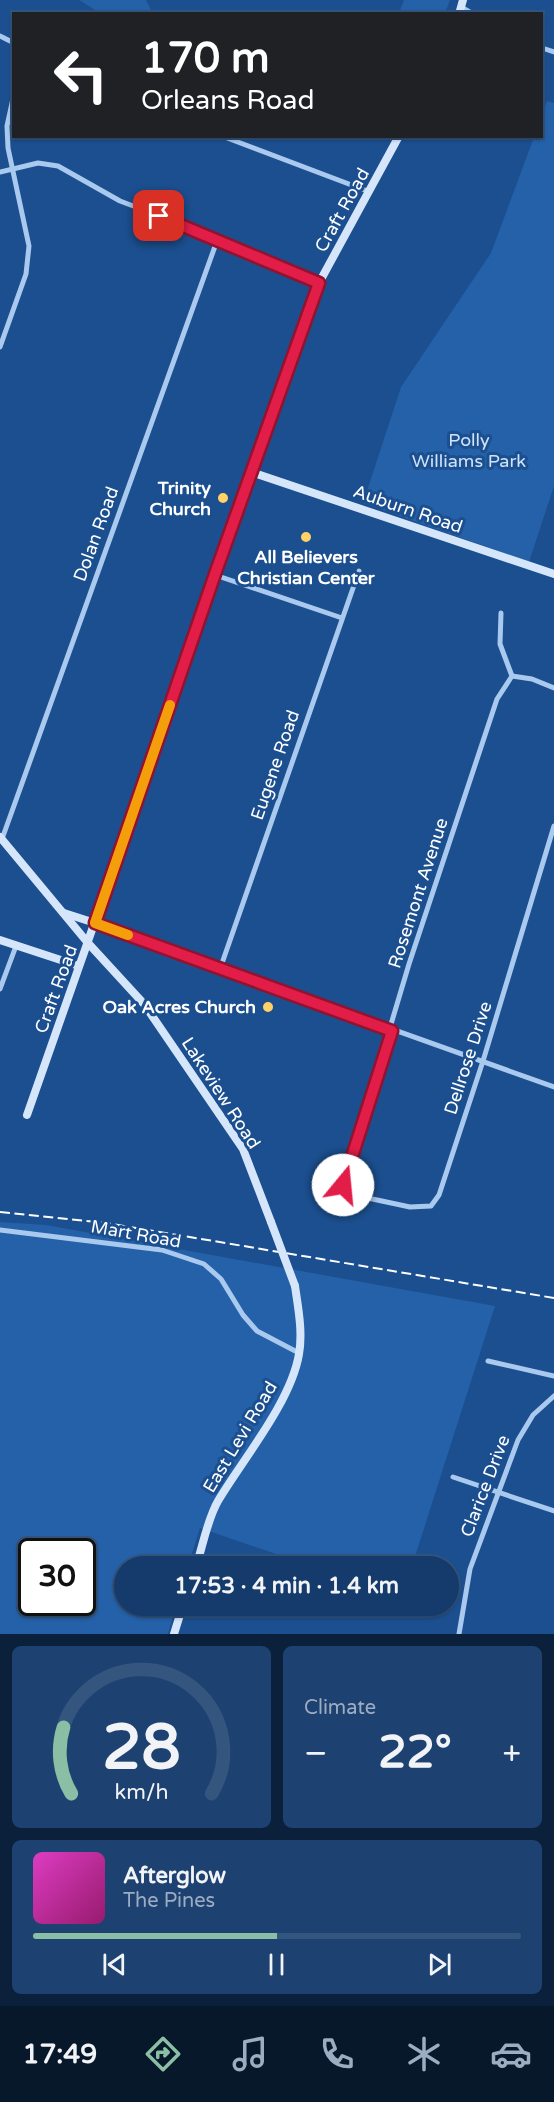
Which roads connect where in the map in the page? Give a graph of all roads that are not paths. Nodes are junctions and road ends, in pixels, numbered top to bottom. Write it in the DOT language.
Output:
graph roads {
  1 [pos="12,103"];
  2 [pos="227,138"];
  3 [pos="398,138"];
  4 [pos="12,169"];
  5 [pos="0,172"];
  6 [pos="370,192"];
  7 [pos="218,238"];
  8 [pos="319,283"];
  9 [pos="0,347"];
  10 [pos="251,472"];
  11 [pos="358,571"];
  12 [pos="215,574"];
  13 [pos="554,574"];
  14 [pos="501,613"];
  15 [pos="342,618"];
  16 [pos="512,676"];
  17 [pos="554,688"];
  18 [pos="554,826"];
  19 [pos="1,838"];
  20 [pos="62,912"];
  21 [pos="95,923"];
  22 [pos="0,940"];
  23 [pos="88,943"];
  24 [pos="16,946"];
  25 [pos="80,966"];
  26 [pos="220,969"];
  27 [pos="0,989"];
  28 [pos="392,1031"];
  29 [pos="483,1061"];
  30 [pos="554,1087"];
  31 [pos="27,1115"];
  32 [pos="343,1185"];
  33 [pos="0,1230"];
  34 [pos="295,1286"];
  35 [pos="299,1353"];
  36 [pos="488,1361"];
  37 [pos="554,1376"];
  38 [pos="554,1396"];
  39 [pos="453,1478"];
  40 [pos="499,1491"];
  41 [pos="554,1511"];
  42 [pos="199,1556"];
  43 [pos="180,1616"];
  44 [pos="174,1634"];
  45 [pos="459,1634"];
  1 -- 4 [label="street"];
  2 -- 6 [label="street"];
  3 -- 6 [label="street, Craft Road"];
  4 -- 5 [label="street"];
  4 -- 7 [label="street"];
  4 -- 9 [label="street"];
  6 -- 8 [label="street, Craft Road"];
  7 -- 8 [label="street"];
  7 -- 19 [label="street, Dolan Road"];
  8 -- 10 [label="street, Craft Road"];
  10 -- 12 [label="street, Craft Road"];
  10 -- 13 [label="street, Auburn Road"];
  11 -- 15 [label="street, Eugene Road"];
  12 -- 15 [label="street"];
  12 -- 21 [label="street, Craft Road"];
  14 -- 16 [label="street"];
  15 -- 26 [label="street, Eugene Road"];
  16 -- 17 [label="street"];
  16 -- 28 [label="street, Rosemont Avenue"];
  18 -- 29 [label="street, Dellrose Drive"];
  19 -- 20 [label="street, Lakeview Road"];
  20 -- 21 [label="street"];
  20 -- 23 [label="street, Lakeview Road"];
  21 -- 23 [label="street, Craft Road"];
  21 -- 26 [label="street"];
  22 -- 24 [label="street"];
  23 -- 25 [label="street, Craft Road"];
  23 -- 34 [label="street, Lakeview Road, bridge"];
  24 -- 25 [label="street"];
  24 -- 27 [label="street"];
  25 -- 31 [label="street, Craft Road"];
  26 -- 28 [label="street"];
  28 -- 29 [label="street"];
  28 -- 32 [label="street, Rosemont Avenue"];
  29 -- 30 [label="street"];
  29 -- 32 [label="street, Dellrose Drive"];
  33 -- 35 [label="street, Mart Road"];
  34 -- 35 [label="street, East Levi Road"];
  35 -- 42 [label="street, East Levi Road"];
  36 -- 37 [label="street"];
  38 -- 40 [label="street, Clarice Drive"];
  39 -- 40 [label="street"];
  40 -- 41 [label="street"];
  40 -- 45 [label="street, Clarice Drive"];
  43 -- 44 [label="street"];
}
